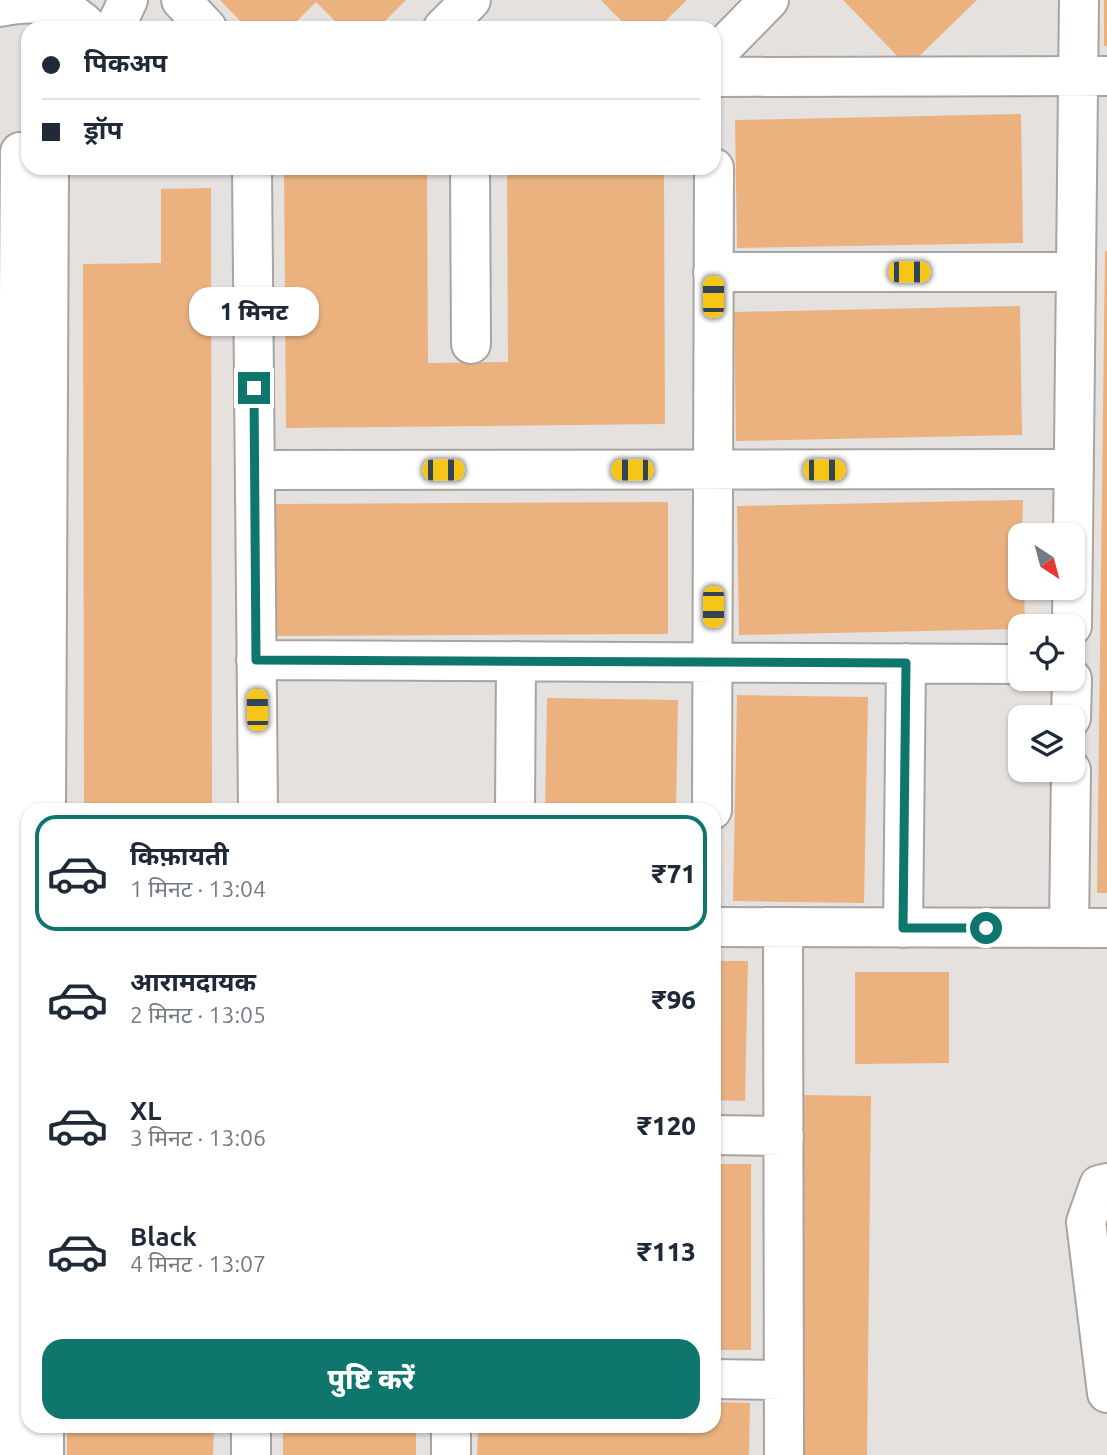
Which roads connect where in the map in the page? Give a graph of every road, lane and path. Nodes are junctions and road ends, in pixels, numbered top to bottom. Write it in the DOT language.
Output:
graph roads {
  1 [pos="128,0"];
  2 [pos="181,0"];
  3 [pos="471,0"];
  4 [pos="769,0"];
  5 [pos="1079,0"];
  6 [pos="49,1"];
  7 [pos="0,7"];
  8 [pos="82,21"];
  9 [pos="118,21"];
  10 [pos="200,21"];
  11 [pos="450,21"];
  12 [pos="721,49"];
  13 [pos="721,76"];
  14 [pos="1093,76"];
  15 [pos="24,175"];
  16 [pos="252,175"];
  17 [pos="470,175"];
  18 [pos="713,175"];
  19 [pos="713,272"];
  20 [pos="1076,272"];
  21 [pos="471,344"];
  22 [pos="1074,469"];
  23 [pos="254,470"];
  24 [pos="713,470"];
  25 [pos="1072,614"];
  26 [pos="256,660"];
  27 [pos="516,661"];
  28 [pos="712,662"];
  29 [pos="906,663"];
  30 [pos="1008,664"];
  31 [pos="1071,782"];
  32 [pos="27,803"];
  33 [pos="258,803"];
  34 [pos="515,803"];
  35 [pos="712,803"];
  36 [pos="21,925"];
  37 [pos="721,927"];
  38 [pos="783,927"];
  39 [pos="903,928"];
  40 [pos="1069,928"];
  41 [pos="1107,928"];
  42 [pos="7,992"];
  43 [pos="721,1135"];
  44 [pos="784,1136"];
  45 [pos="1107,1183"];
  46 [pos="721,1379"];
  47 [pos="784,1380"];
  48 [pos="1107,1394"];
  49 [pos="44,1433"];
  50 [pos="251,1433"];
  51 [pos="451,1433"];
  52 [pos="10,1455"];
  53 [pos="44,1455"];
  54 [pos="251,1455"];
  55 [pos="451,1455"];
  56 [pos="784,1455"];
  1 -- 9 [label="street"];
  2 -- 10 [label="street"];
  3 -- 11 [label="street"];
  4 -- 12 [label="street"];
  5 -- 14 [label="street"];
  6 -- 7 [label="street"];
  6 -- 8 [label="street"];
  13 -- 14 [label="street"];
  14 -- 20 [label="street"];
  15 -- 32 [label="street"];
  16 -- 23 [label="street"];
  17 -- 21 [label="street"];
  18 -- 19 [label="street"];
  19 -- 20 [label="street"];
  19 -- 24 [label="street"];
  20 -- 22 [label="street"];
  22 -- 24 [label="street"];
  22 -- 25 [label="street"];
  23 -- 24 [label="street"];
  23 -- 26 [label="street"];
  24 -- 28 [label="street"];
  26 -- 27 [label="street"];
  26 -- 33 [label="street"];
  27 -- 28 [label="street"];
  27 -- 34 [label="street"];
  28 -- 29 [label="street"];
  28 -- 35 [label="street"];
  29 -- 30 [label="street"];
  29 -- 39 [label="street"];
  31 -- 40 [label="street"];
  36 -- 42 [label="street"];
  37 -- 38 [label="street"];
  38 -- 39 [label="street"];
  38 -- 44 [label="street"];
  39 -- 40 [label="street"];
  40 -- 41 [label="street"];
  42 -- 52 [label="street"];
  43 -- 44 [label="street"];
  44 -- 47 [label="street"];
  45 -- 48 [label="street"];
  46 -- 47 [label="street"];
  47 -- 56 [label="street"];
  49 -- 53 [label="street"];
  50 -- 54 [label="street"];
  51 -- 55 [label="street"];
}
